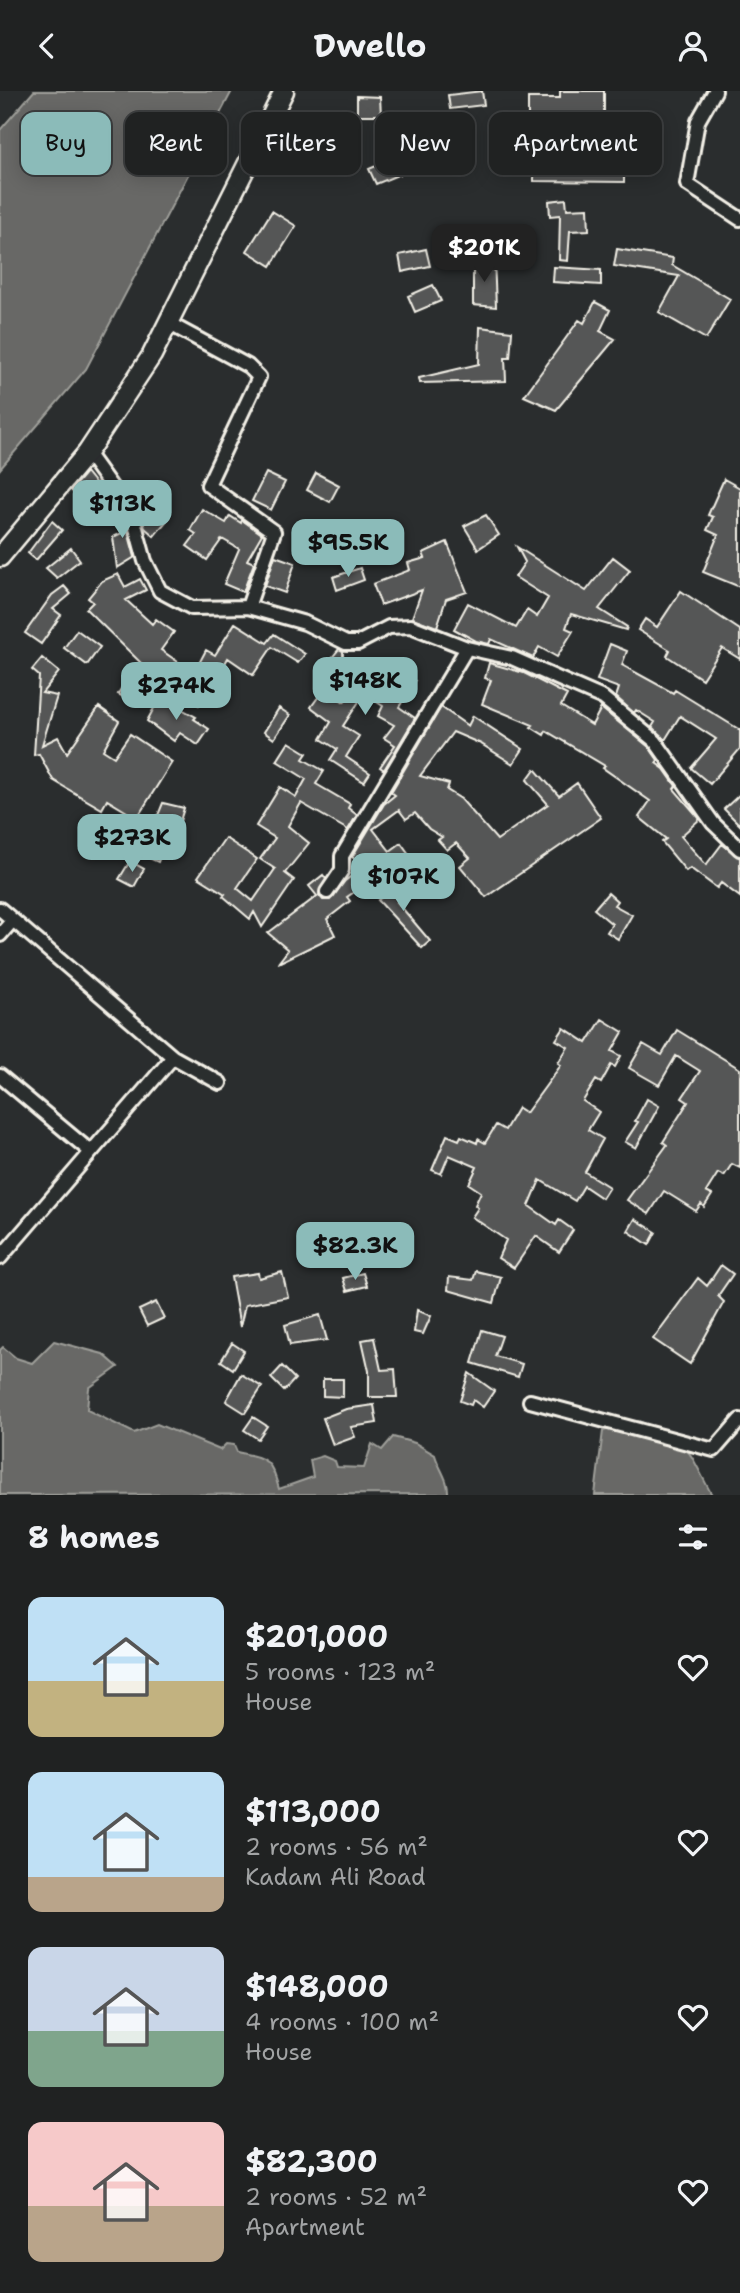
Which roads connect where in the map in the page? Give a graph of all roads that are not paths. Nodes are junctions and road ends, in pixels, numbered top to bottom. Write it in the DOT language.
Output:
graph roads {
  1 [pos="284,91"];
  2 [pos="715,91"];
  3 [pos="740,219"];
  4 [pos="170,324"];
  5 [pos="87,453"];
  6 [pos="0,557"];
  7 [pos="248,607"];
  8 [pos="467,648"];
  9 [pos="740,849"];
  10 [pos="327,892"];
  11 [pos="0,909"];
  12 [pos="13,920"];
  13 [pos="0,935"];
  14 [pos="173,1057"];
  15 [pos="0,1076"];
  16 [pos="220,1083"];
  17 [pos="91,1152"];
  18 [pos="0,1258"];
  19 [pos="530,1401"];
  20 [pos="740,1420"];
  1 -- 4 [label="street"];
  2 -- 3 [label="street"];
  4 -- 5 [label="street"];
  4 -- 7 [label="street"];
  5 -- 6 [label="street"];
  5 -- 7 [label="street"];
  7 -- 8 [label="street"];
  8 -- 9 [label="street"];
  8 -- 10 [label="street"];
  11 -- 12 [label="street"];
  12 -- 13 [label="street"];
  12 -- 14 [label="street"];
  14 -- 16 [label="street"];
  14 -- 17 [label="street"];
  15 -- 17 [label="street"];
  17 -- 18 [label="street"];
  19 -- 20 [label="street"];
}
